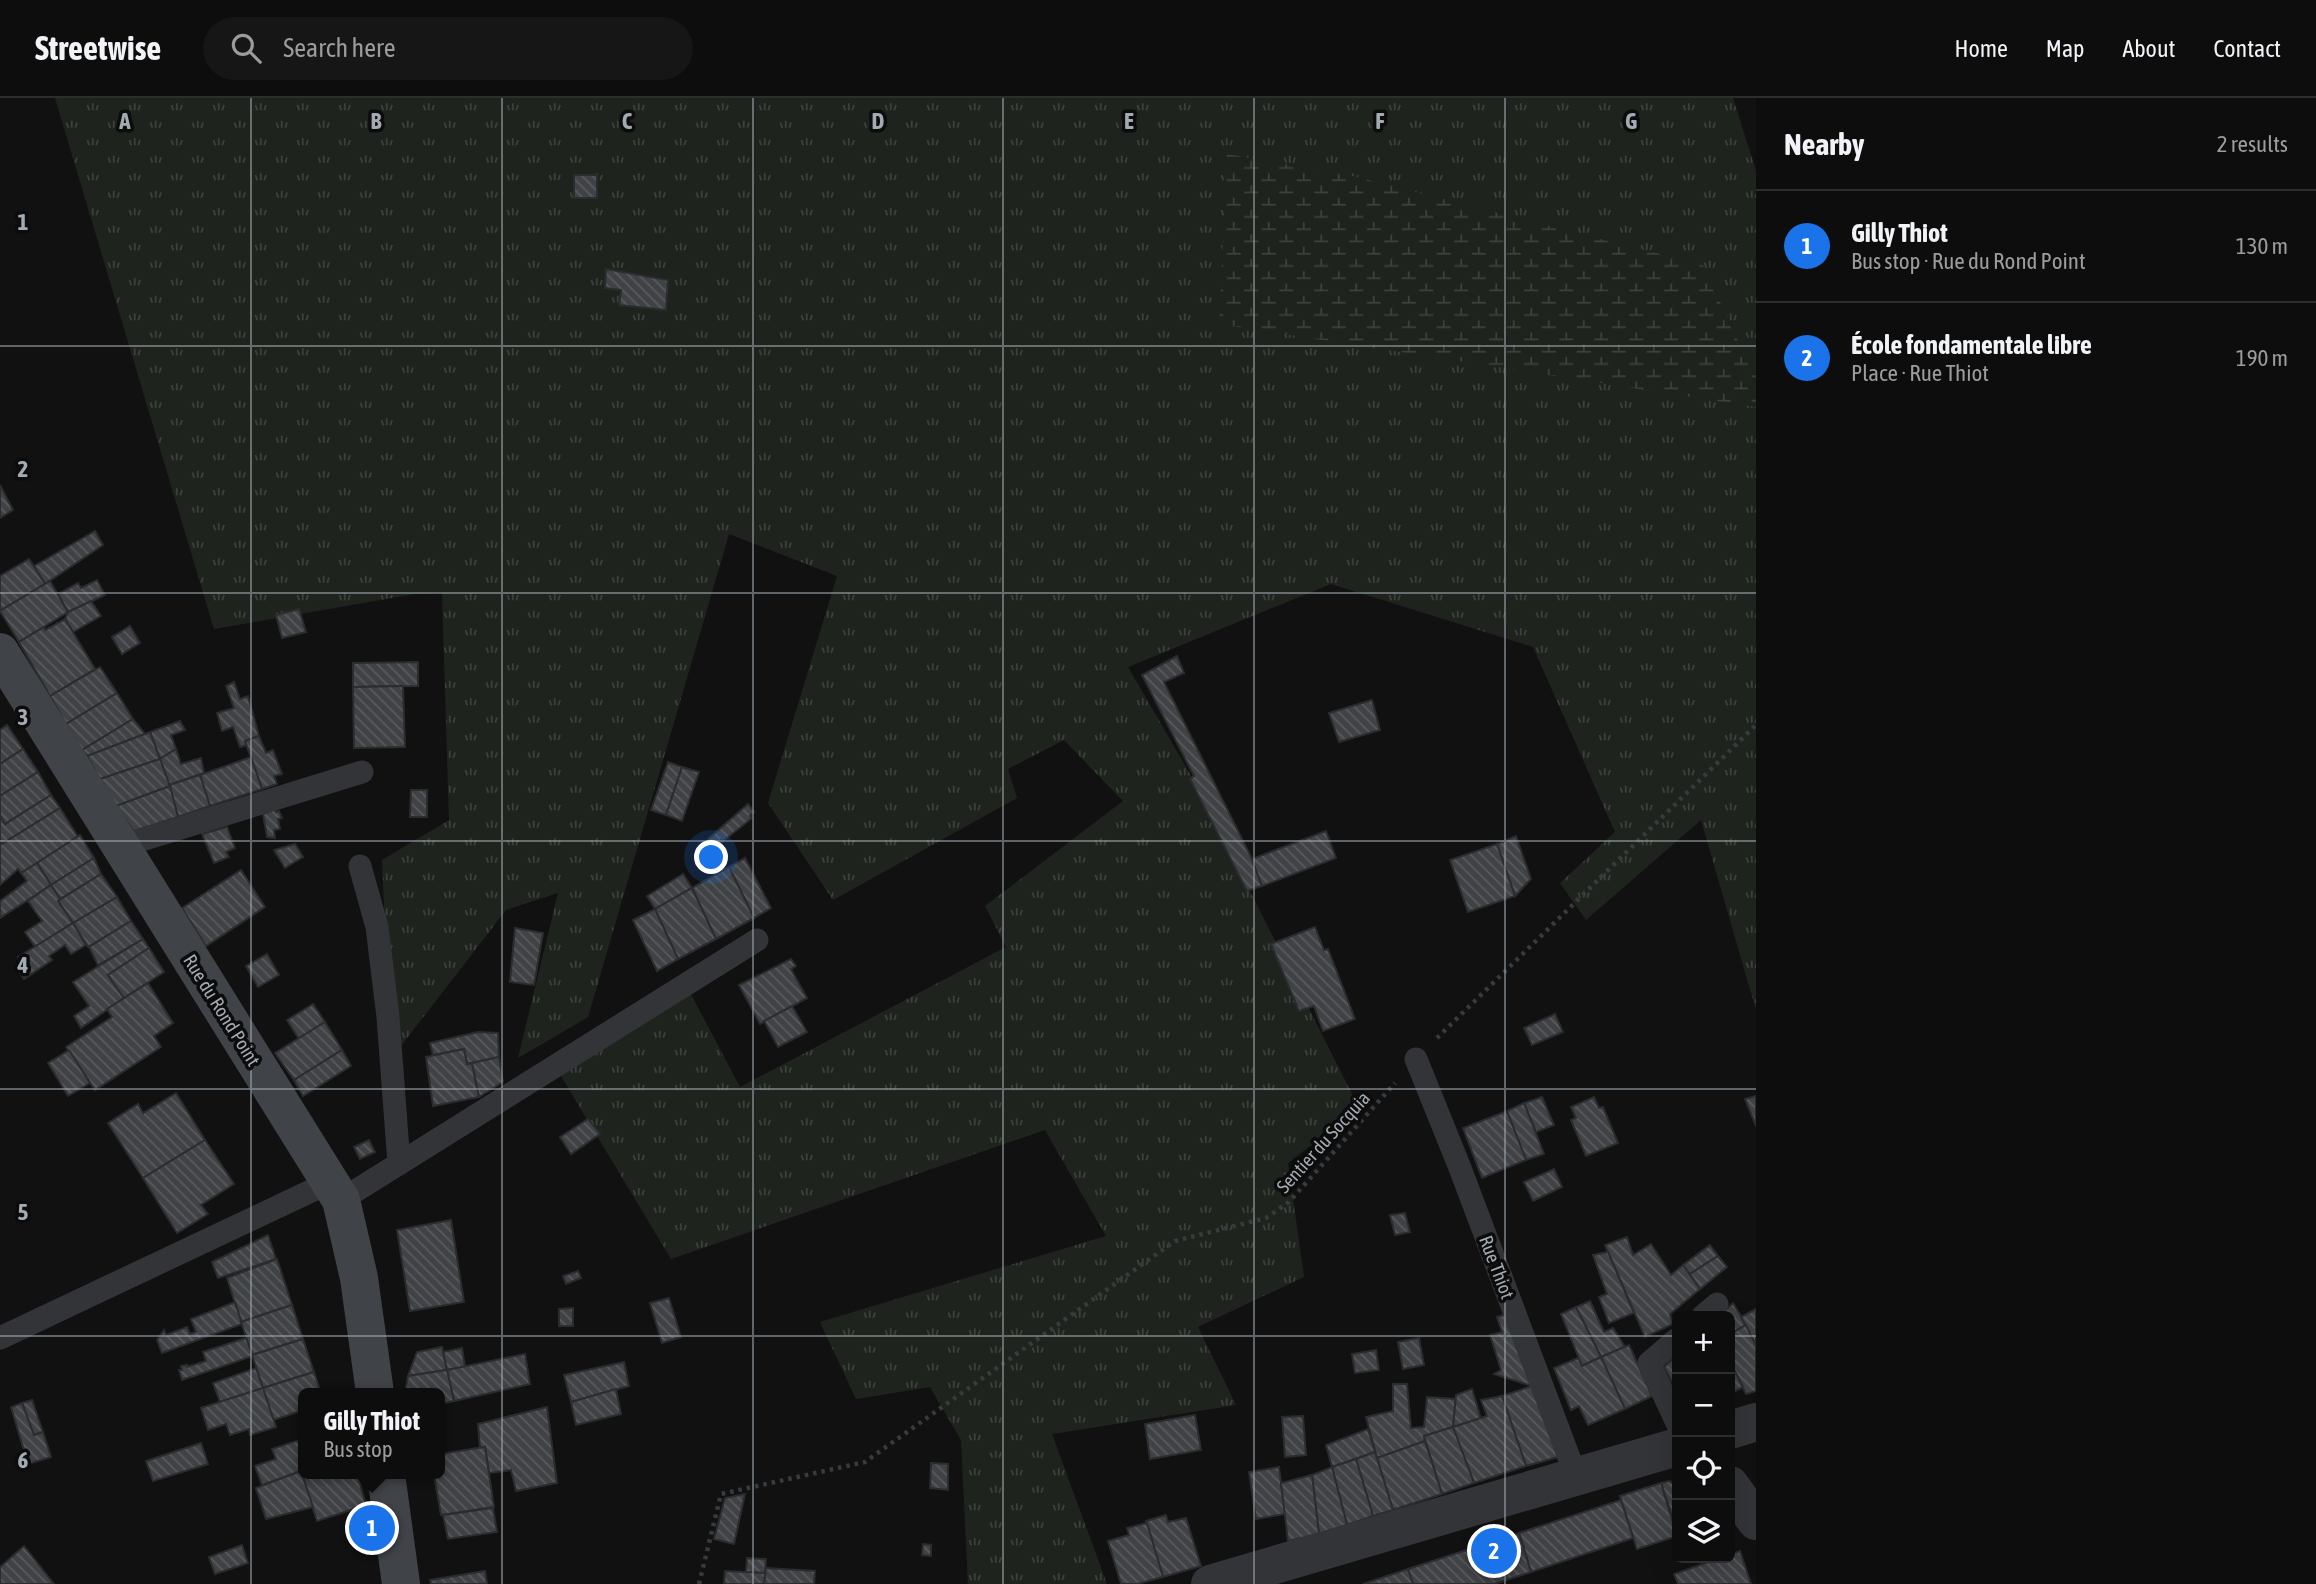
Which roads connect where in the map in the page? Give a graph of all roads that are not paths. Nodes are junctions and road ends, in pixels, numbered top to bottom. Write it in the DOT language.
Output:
graph roads {
  1 [pos="0,652"];
  2 [pos="362,772"];
  3 [pos="122,846"];
  4 [pos="360,866"];
  5 [pos="757,940"];
  6 [pos="1416,1059"];
  7 [pos="399,1164"];
  8 [pos="335,1191"];
  9 [pos="0,1338"];
  10 [pos="1672,1343"];
  11 [pos="374,1388"];
  12 [pos="1672,1412"];
  13 [pos="1756,1422"];
  14 [pos="1735,1428"];
  15 [pos="1672,1448"];
  16 [pos="1576,1476"];
  17 [pos="387,1479"];
  18 [pos="1735,1492"];
  19 [pos="1756,1521"];
  20 [pos="401,1584"];
  21 [pos="1210,1584"];
  1 -- 3 [label="street, Rue du Rond Point"];
  2 -- 3 [label="lane"];
  3 -- 8 [label="street, Rue du Rond Point"];
  4 -- 7 [label="lane"];
  5 -- 7 [label="lane"];
  6 -- 16 [label="lane, Rue Thiot"];
  7 -- 8 [label="lane"];
  8 -- 9 [label="lane"];
  8 -- 11 [label="street, Rue du Rond Point"];
  10 -- 12 [label="lane"];
  13 -- 14 [label="street"];
  15 -- 16 [label="street"];
  16 -- 21 [label="street"];
  17 -- 20 [label="street"];
  18 -- 19 [label="street"];
}
